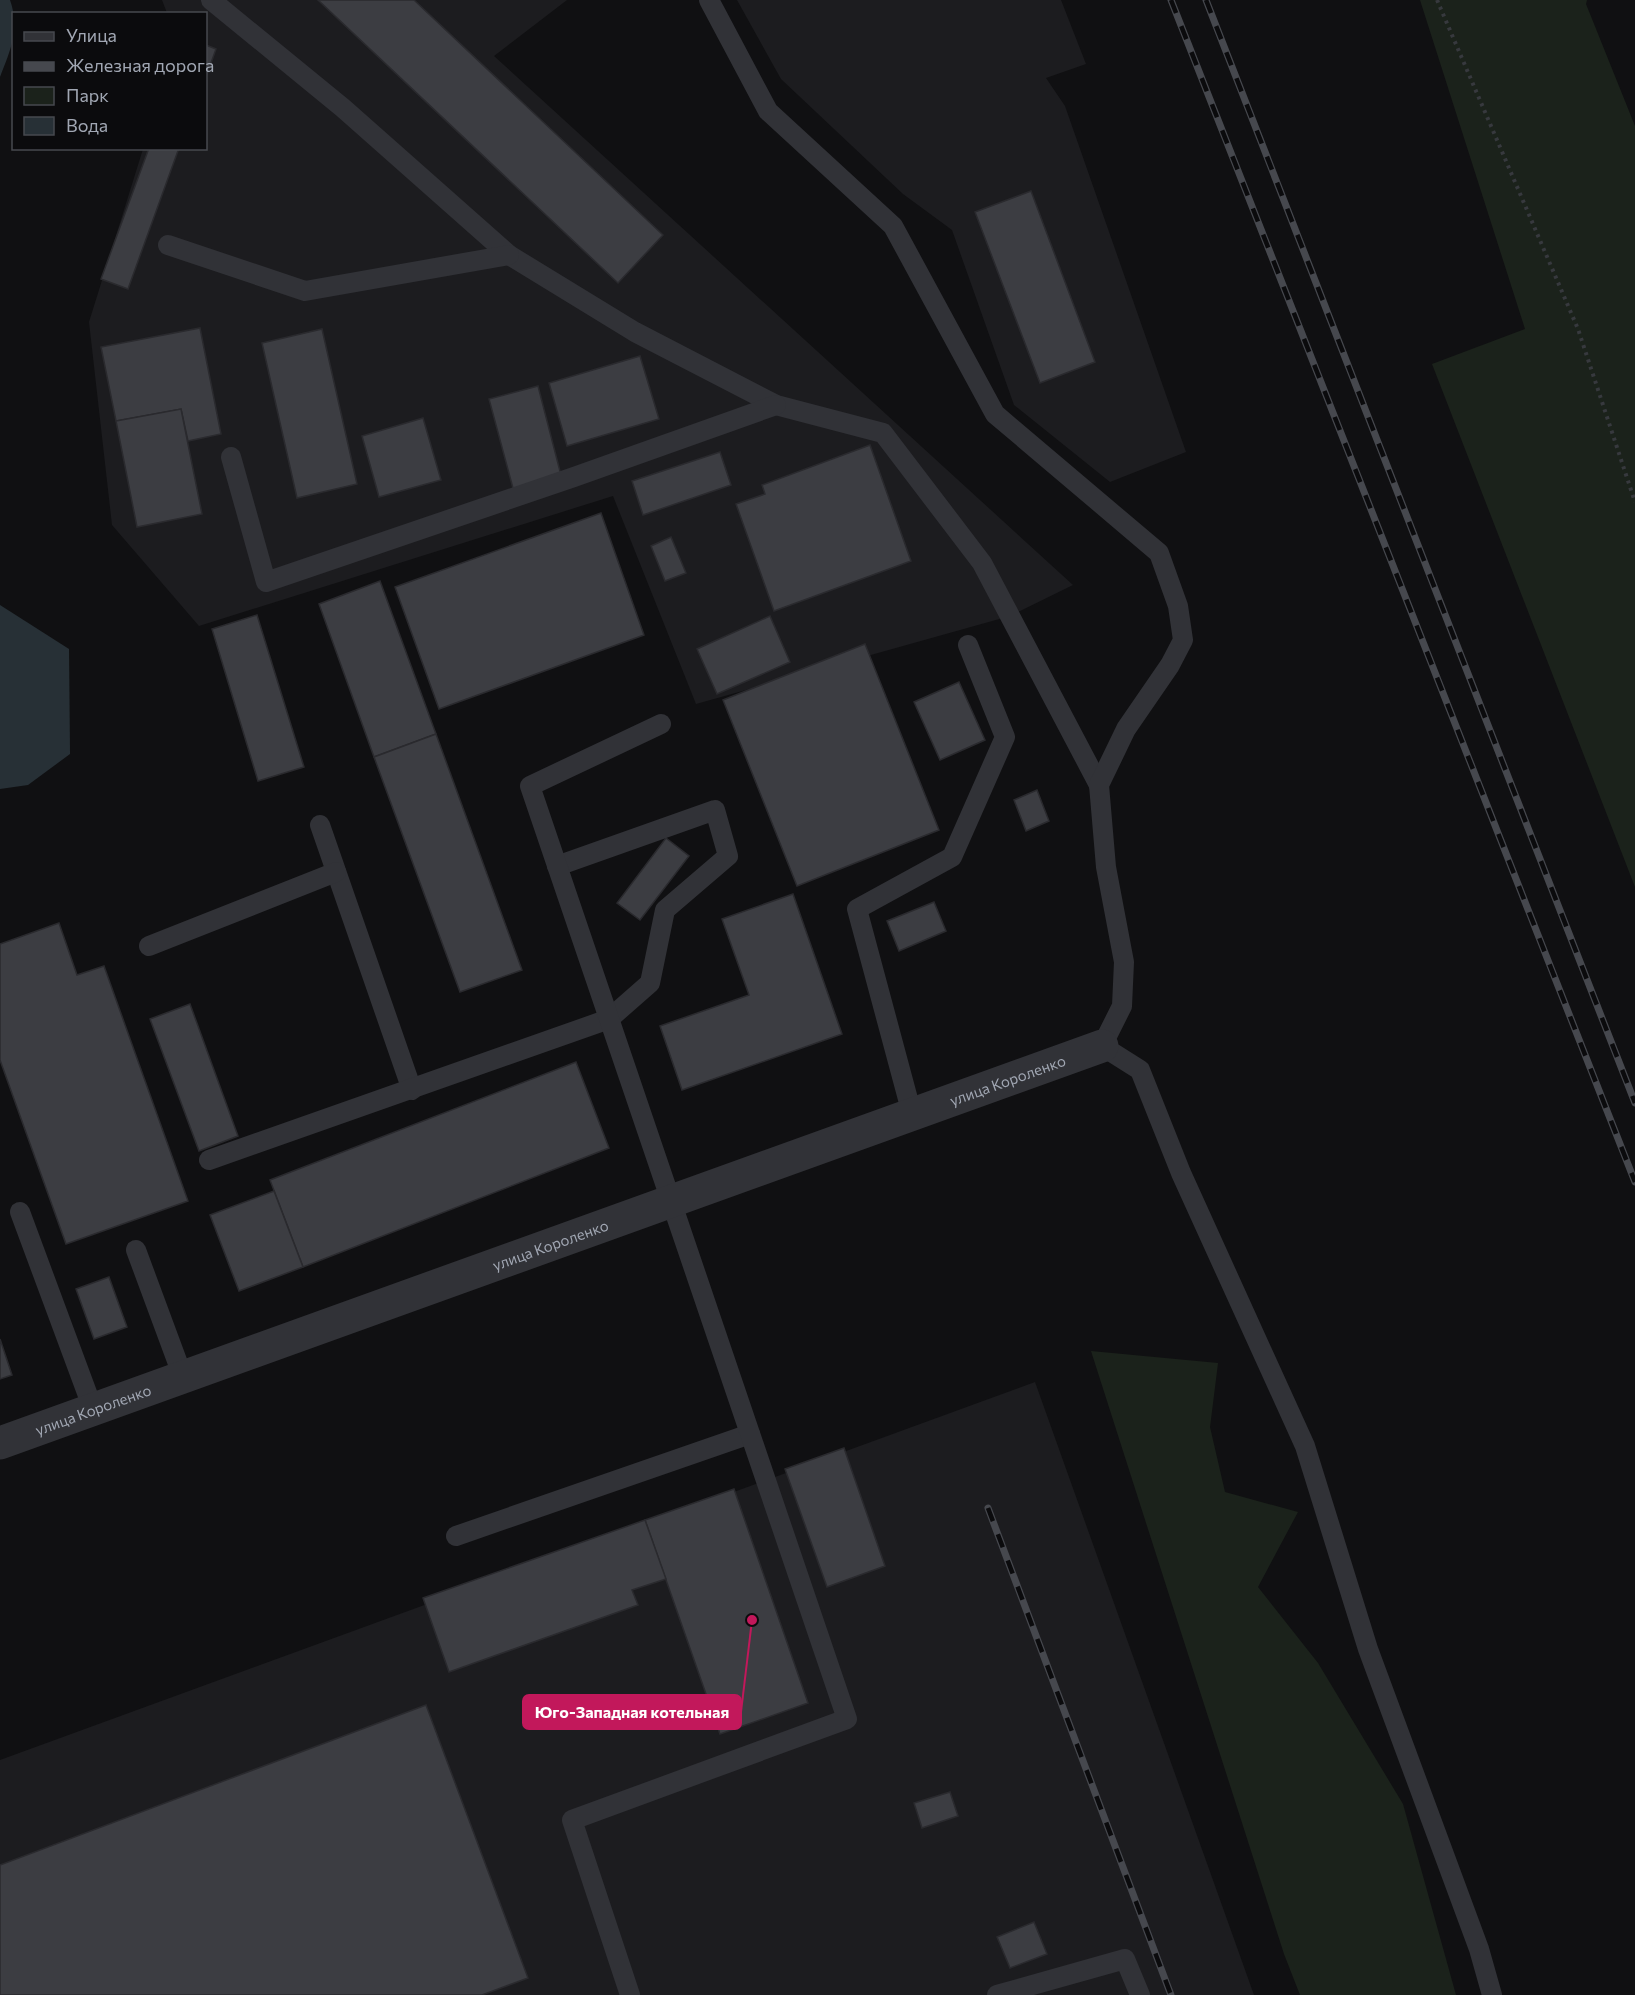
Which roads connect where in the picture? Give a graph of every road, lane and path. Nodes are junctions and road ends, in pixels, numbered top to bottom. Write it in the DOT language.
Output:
graph roads {
  1 [pos="211,0"];
  2 [pos="709,0"];
  3 [pos="1437,0"];
  4 [pos="168,245"];
  5 [pos="509,255"];
  6 [pos="776,405"];
  7 [pos="231,457"];
  8 [pos="1635,502"];
  9 [pos="968,645"];
  10 [pos="661,724"];
  11 [pos="1099,785"];
  12 [pos="320,825"];
  13 [pos="557,866"];
  14 [pos="336,872"];
  15 [pos="149,946"];
  16 [pos="609,1019"];
  17 [pos="1102,1046"];
  18 [pos="412,1090"];
  19 [pos="912,1114"];
  20 [pos="209,1160"];
  21 [pos="670,1201"];
  22 [pos="20,1212"];
  23 [pos="136,1250"];
  24 [pos="183,1377"];
  25 [pos="93,1409"];
  26 [pos="750,1434"];
  27 [pos="0,1443"];
  28 [pos="456,1536"];
  29 [pos="630,1995"];
  30 [pos="997,1995"];
  31 [pos="1140,1995"];
  32 [pos="1492,1995"];
  1 -- 5 [label="lane"];
  2 -- 11 [label="lane"];
  3 -- 8 [label="path"];
  4 -- 5 [label="lane"];
  5 -- 6 [label="lane"];
  6 -- 7 [label="lane"];
  6 -- 11 [label="lane"];
  9 -- 19 [label="lane"];
  10 -- 13 [label="lane"];
  11 -- 17 [label="lane"];
  12 -- 14 [label="lane"];
  13 -- 16 [label="lane"];
  13 -- 16 [label="lane"];
  14 -- 15 [label="lane"];
  14 -- 18 [label="lane"];
  16 -- 18 [label="lane"];
  16 -- 21 [label="lane"];
  17 -- 19 [label="street, улица Короленко"];
  17 -- 32 [label="lane"];
  18 -- 20 [label="lane"];
  19 -- 21 [label="street, улица Короленко"];
  21 -- 24 [label="street, улица Короленко"];
  21 -- 26 [label="lane"];
  22 -- 25 [label="lane"];
  23 -- 24 [label="lane"];
  24 -- 25 [label="street, улица Короленко"];
  25 -- 27 [label="street, улица Короленко"];
  26 -- 28 [label="lane"];
  26 -- 29 [label="lane"];
  30 -- 31 [label="lane"];
}
